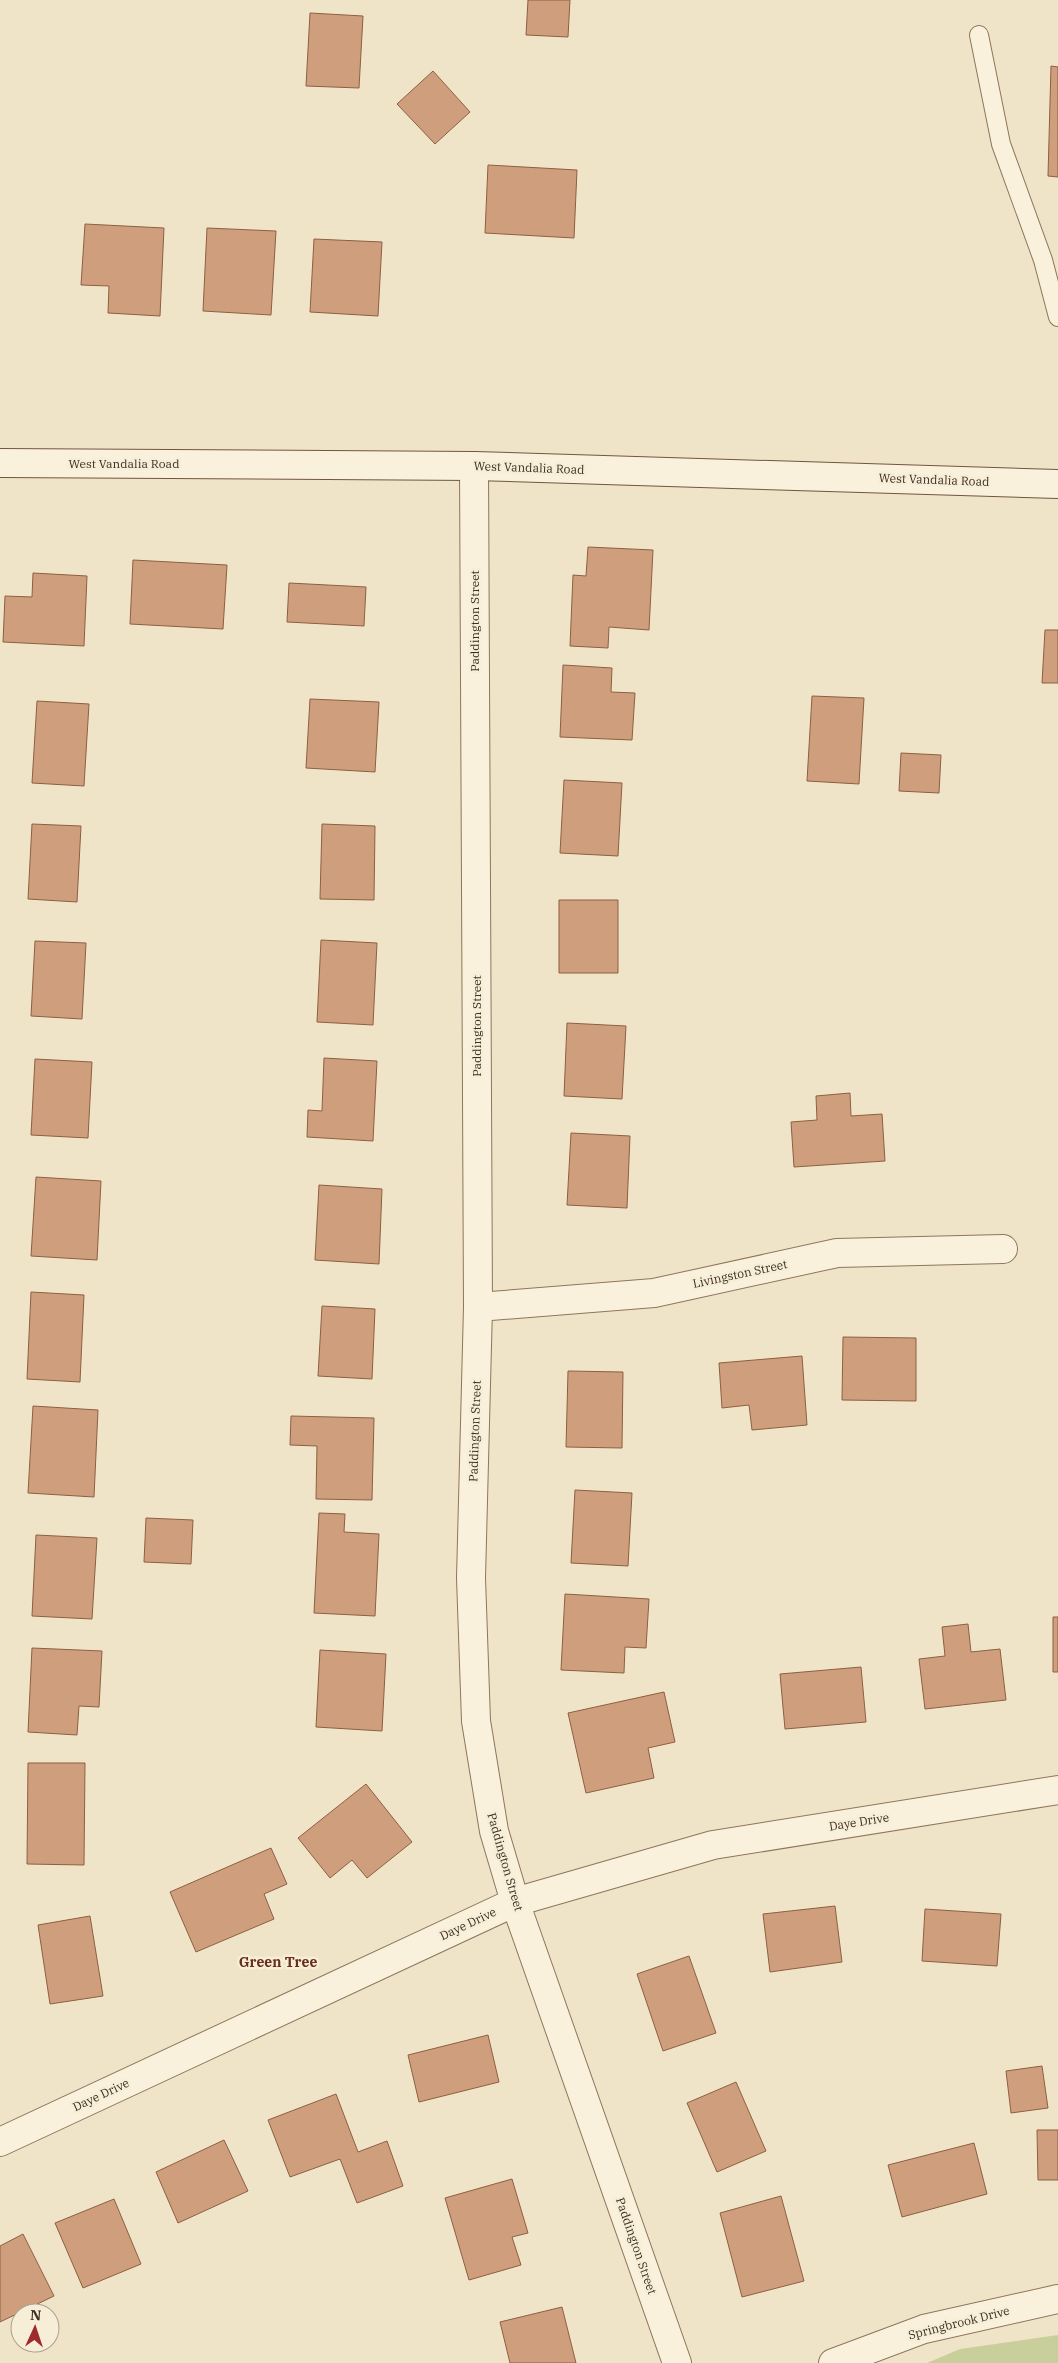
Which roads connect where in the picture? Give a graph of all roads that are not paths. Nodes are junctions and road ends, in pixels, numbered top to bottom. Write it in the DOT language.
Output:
graph roads {
  1 [pos="978,35"];
  2 [pos="1058,317"];
  3 [pos="0,463"];
  4 [pos="474,466"];
  5 [pos="1058,484"];
  6 [pos="1003,1249"];
  7 [pos="478,1307"];
  8 [pos="1058,1790"];
  9 [pos="515,1902"];
  10 [pos="0,2142"];
  11 [pos="1058,2299"];
  12 [pos="677,2363"];
  13 [pos="833,2363"];
  1 -- 2 [label="lane"];
  3 -- 4 [label="street, West Vandalia Road"];
  4 -- 5 [label="street, West Vandalia Road"];
  4 -- 7 [label="street, Paddington Street"];
  6 -- 7 [label="street, Livingston Street"];
  7 -- 9 [label="street, Paddington Street"];
  8 -- 9 [label="street, Daye Drive"];
  9 -- 10 [label="street, Daye Drive"];
  9 -- 12 [label="street, Paddington Street"];
  11 -- 13 [label="street, Springbrook Drive"];
}
